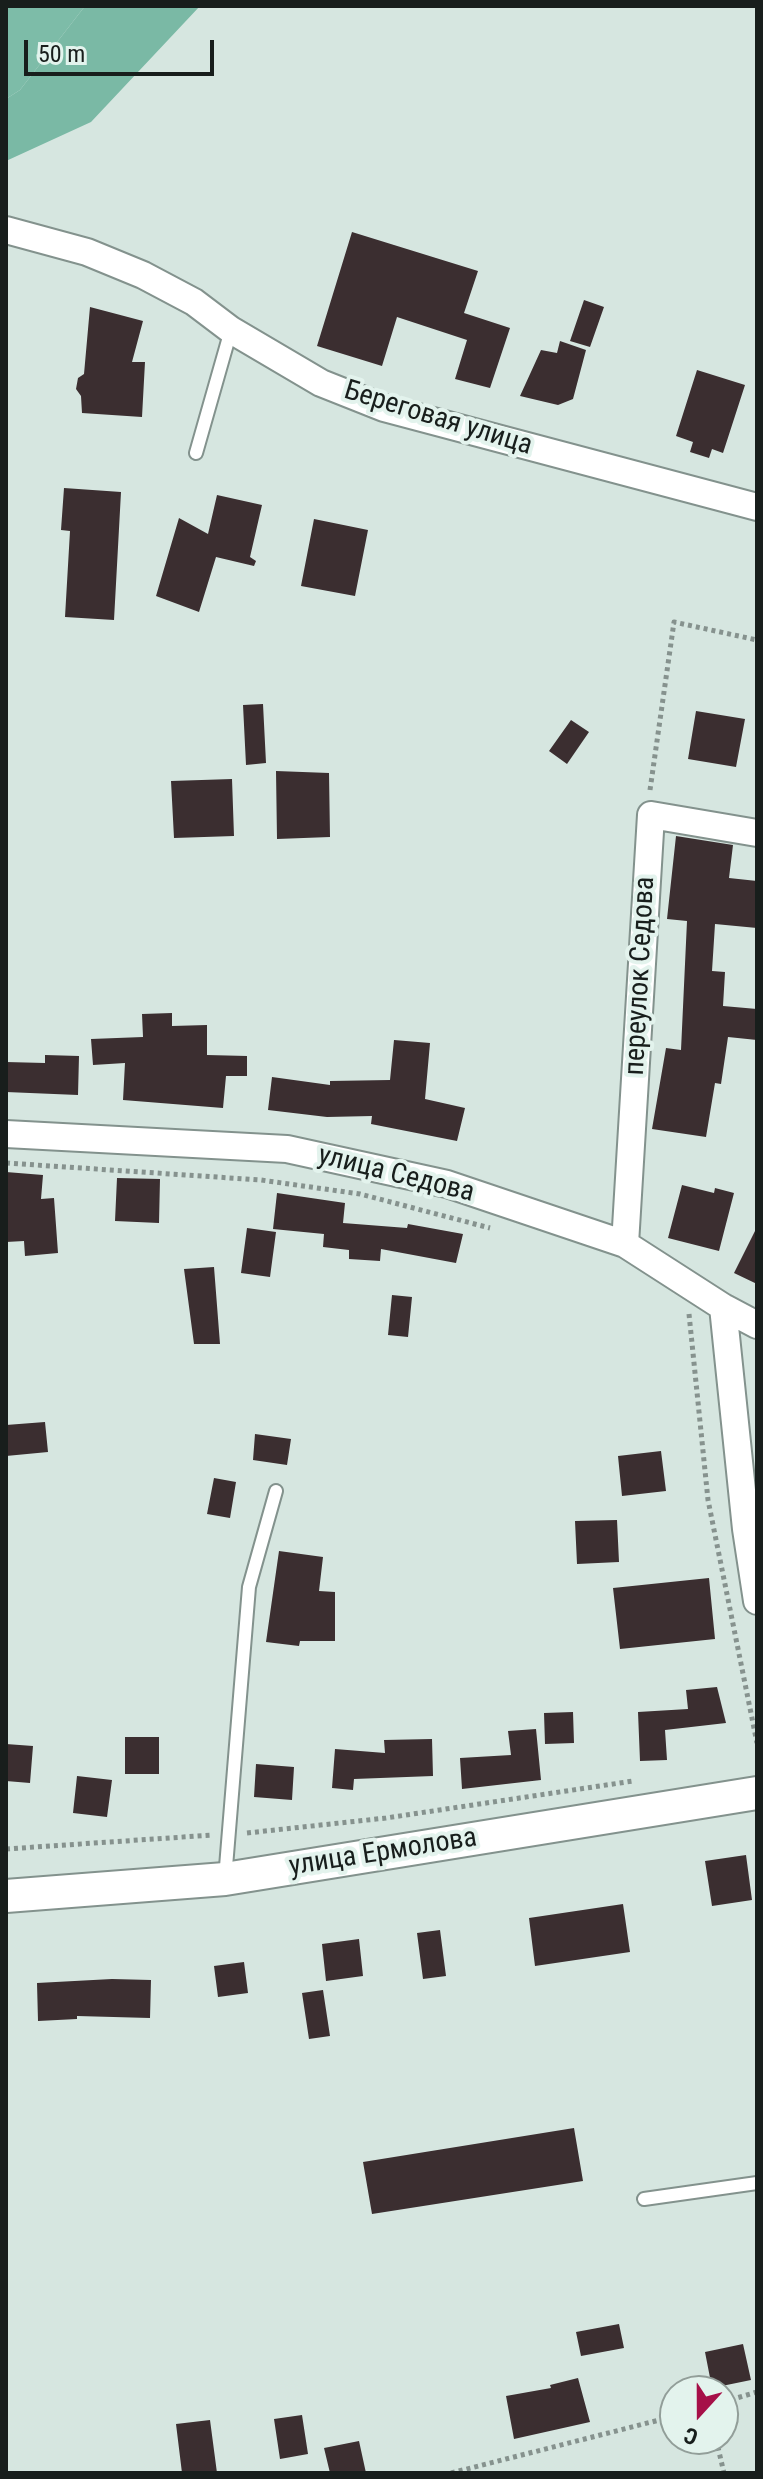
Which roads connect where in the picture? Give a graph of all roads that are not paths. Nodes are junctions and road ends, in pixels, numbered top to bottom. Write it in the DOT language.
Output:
graph roads {
  1 [pos="6,230"];
  2 [pos="231,330"];
  3 [pos="196,453"];
  4 [pos="757,507"];
  5 [pos="757,833"];
  6 [pos="6,1134"];
  7 [pos="625,1244"];
  8 [pos="723,1307"];
  9 [pos="757,1325"];
  10 [pos="276,1491"];
  11 [pos="757,1601"];
  12 [pos="757,1793"];
  13 [pos="225,1879"];
  14 [pos="6,1896"];
  15 [pos="757,2183"];
  16 [pos="644,2199"];
  1 -- 2 [label="street, Береговая улица"];
  2 -- 3 [label="lane"];
  2 -- 4 [label="street, Береговая улица"];
  5 -- 7 [label="street, переулок Седова"];
  6 -- 7 [label="street, улица Седова"];
  7 -- 8 [label="street, улица Седова"];
  8 -- 9 [label="street, улица Седова"];
  8 -- 11 [label="street"];
  10 -- 13 [label="lane"];
  12 -- 13 [label="street, улица Ермолова"];
  13 -- 14 [label="street, улица Ермолова"];
  15 -- 16 [label="lane"];
}
